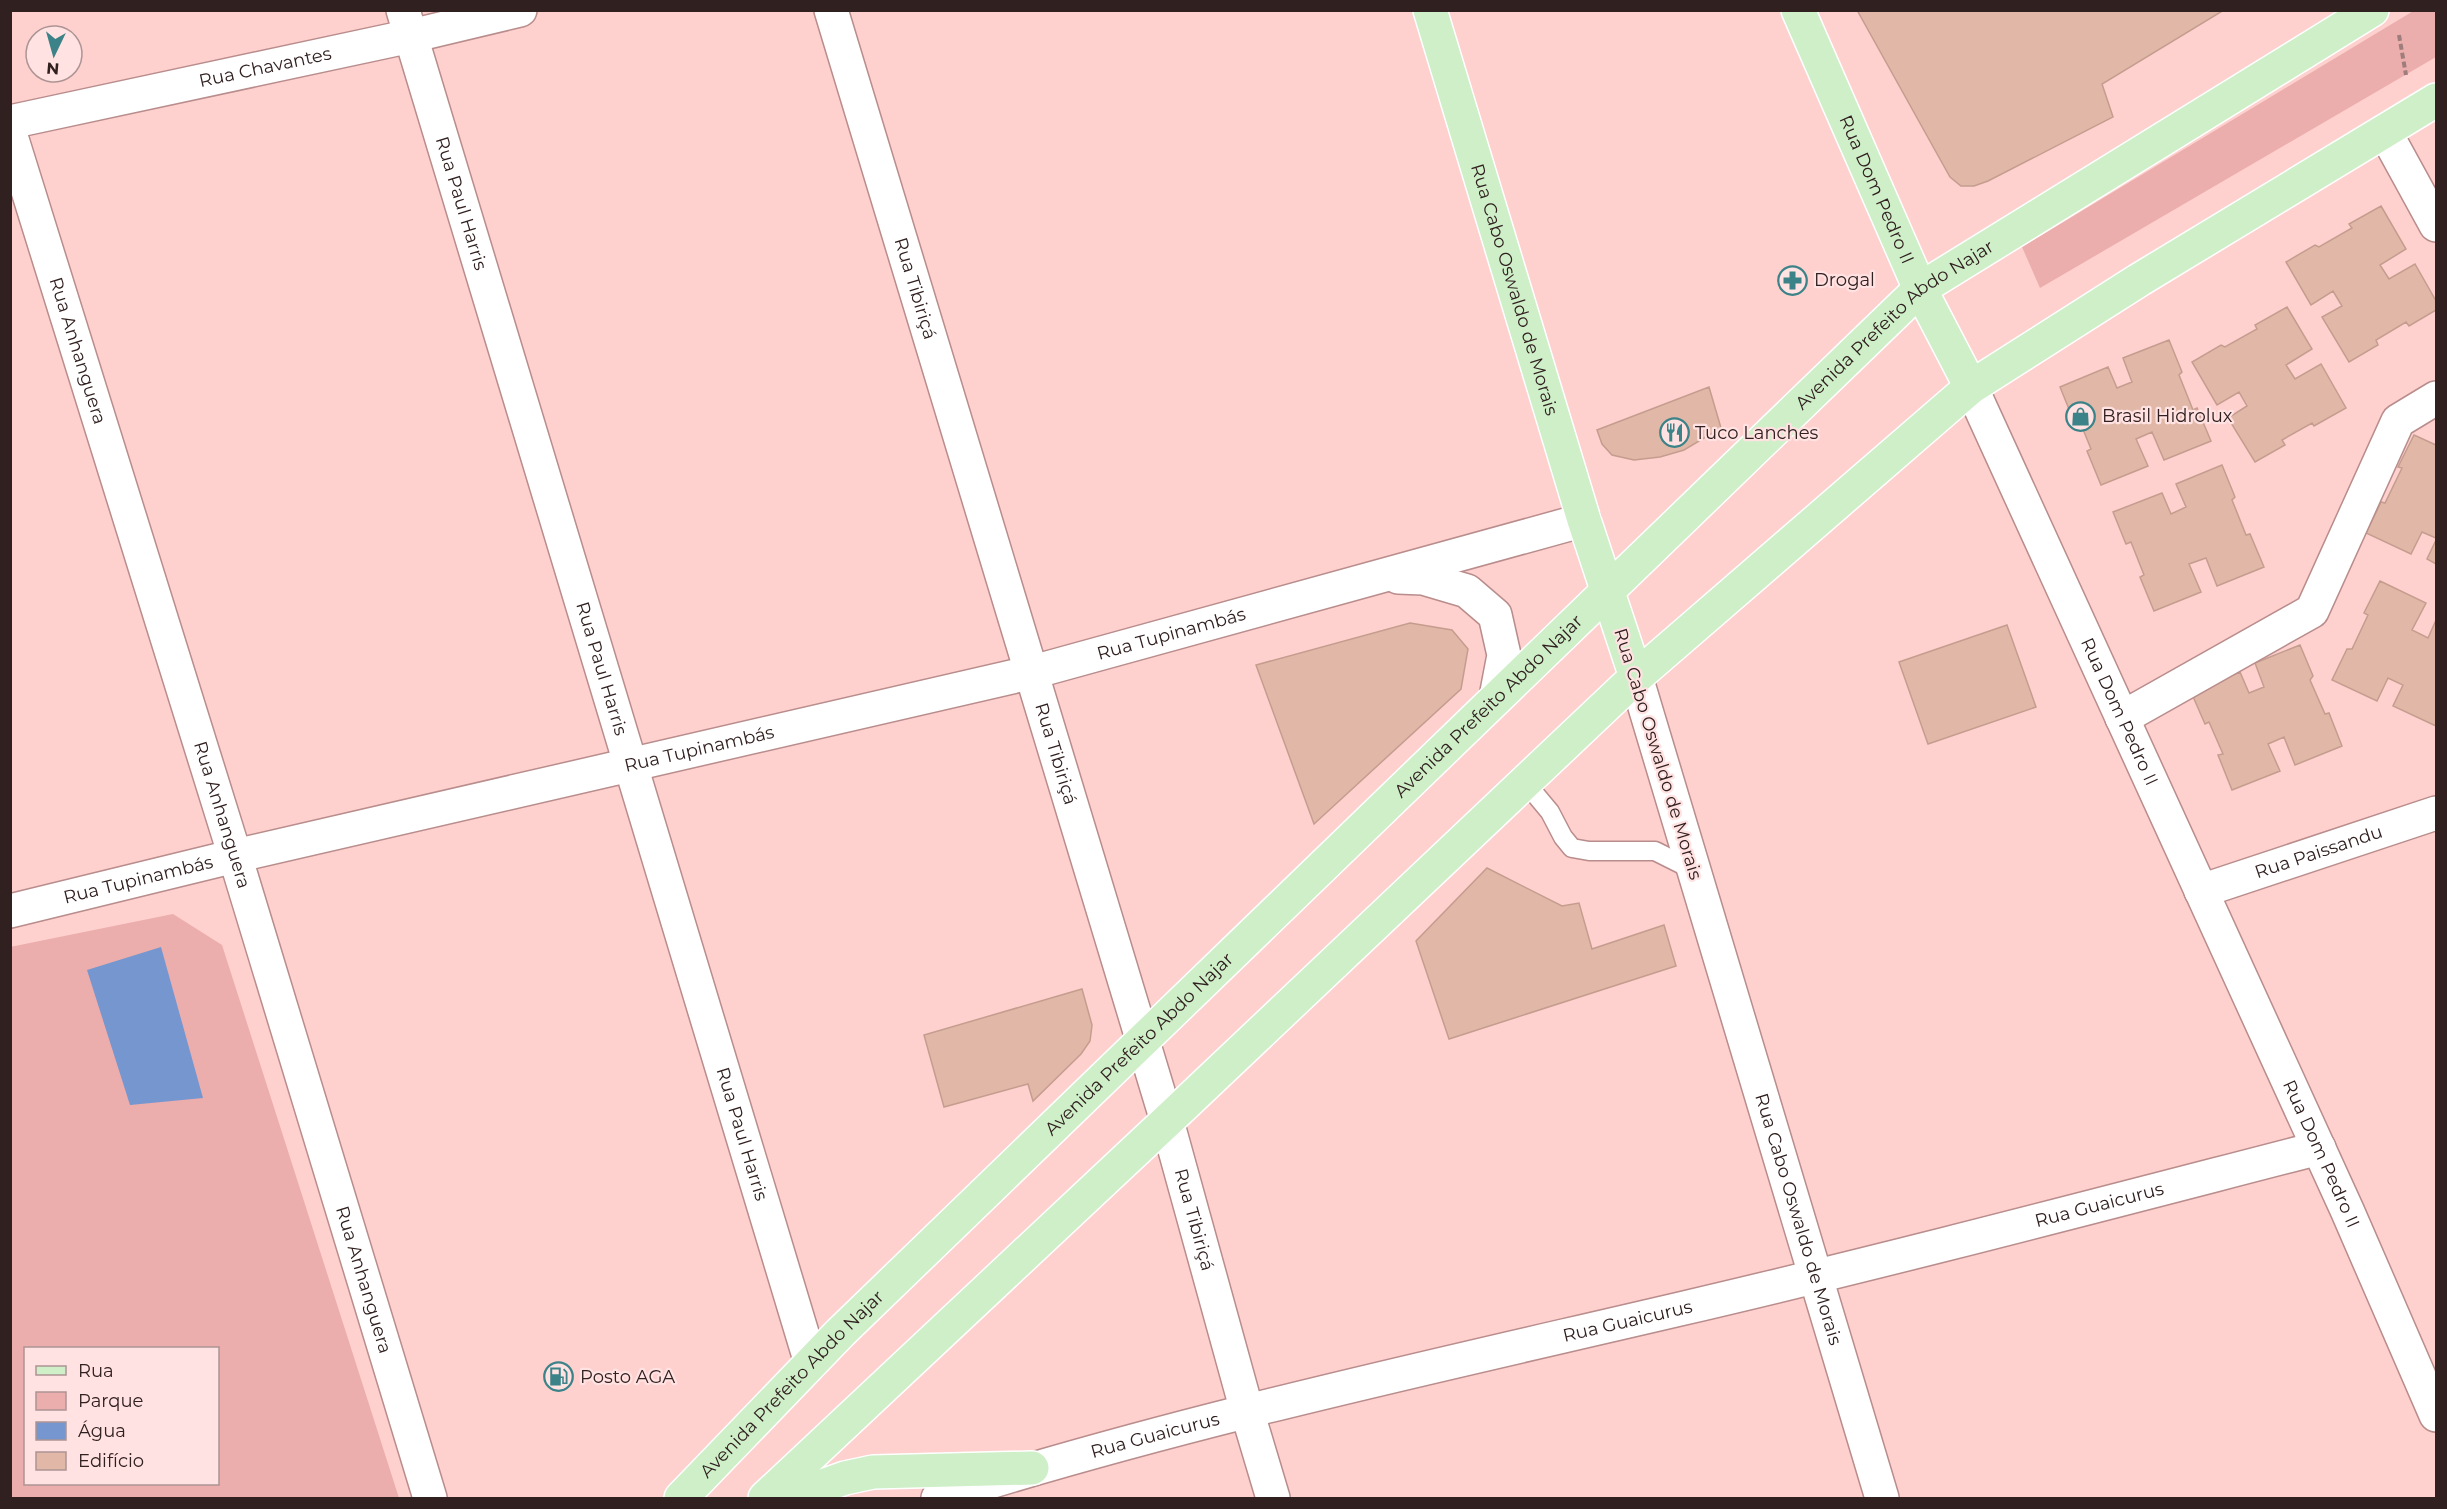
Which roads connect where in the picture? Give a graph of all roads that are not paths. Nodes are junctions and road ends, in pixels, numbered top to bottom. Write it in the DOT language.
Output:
graph roads {
  1 [pos="520,10"];
  2 [pos="831,10"];
  3 [pos="1430,10"];
  4 [pos="1798,10"];
  5 [pos="2372,10"];
  6 [pos="407,23"];
  7 [pos="2425,107"];
  8 [pos="10,122"];
  9 [pos="2385,132"];
  10 [pos="10,133"];
  11 [pos="2436,225"];
  12 [pos="1920,289"];
  13 [pos="1971,387"];
  14 [pos="2436,398"];
  15 [pos="1584,520"];
  16 [pos="1384,576"];
  17 [pos="1606,590"];
  18 [pos="1033,672"];
  19 [pos="1635,676"];
  20 [pos="1496,697"];
  21 [pos="2122,718"];
  22 [pos="632,765"];
  23 [pos="1525,782"];
  24 [pos="2436,813"];
  25 [pos="235,856"];
  26 [pos="1694,871"];
  27 [pos="2201,891"];
  28 [pos="10,911"];
  29 [pos="1142,1041"];
  30 [pos="1167,1121"];
  31 [pos="2319,1148"];
  32 [pos="1817,1277"];
  33 [pos="811,1363"];
  34 [pos="2426,1364"];
  35 [pos="1247,1411"];
  36 [pos="2436,1415"];
  37 [pos="1032,1468"];
  38 [pos="430,1498"];
  39 [pos="681,1498"];
  40 [pos="765,1498"];
  41 [pos="796,1498"];
  42 [pos="938,1498"];
  43 [pos="1273,1498"];
  44 [pos="1882,1498"];
  1 -- 6 [label="street, Rua Chavantes"];
  2 -- 18 [label="street, Rua Tibiriçá"];
  3 -- 15 [label="main road, Rua Cabo Oswaldo de Morais"];
  4 -- 12 [label="main road, Rua Dom Pedro II"];
  5 -- 12 [label="main road, Avenida Prefeito Abdo Najar"];
  6 -- 8 [label="street, Rua Chavantes"];
  6 -- 22 [label="street, Rua Paul Harris"];
  7 -- 9 [label="main road"];
  9 -- 11 [label="street"];
  9 -- 13 [label="main road"];
  10 -- 25 [label="street, Rua Anhanguera"];
  12 -- 13 [label="main road, Rua Dom Pedro II"];
  12 -- 17 [label="main road, Avenida Prefeito Abdo Najar"];
  13 -- 19 [label="main road"];
  13 -- 21 [label="street, Rua Dom Pedro II"];
  14 -- 21 [label="street"];
  15 -- 16 [label="street, Rua Tupinambás"];
  15 -- 17 [label="main road, Rua Cabo Oswaldo de Morais"];
  16 -- 18 [label="street, Rua Tupinambás"];
  16 -- 20 [label="street, Rua Tupinambás"];
  17 -- 19 [label="main road, Rua Cabo Oswaldo de Morais"];
  17 -- 20 [label="main road, Avenida Prefeito Abdo Najar"];
  18 -- 22 [label="street, Rua Tupinambás"];
  18 -- 29 [label="street, Rua Tibiriçá"];
  19 -- 23 [label="main road"];
  19 -- 26 [label="street, Rua Cabo Oswaldo de Morais"];
  20 -- 29 [label="main road, Avenida Prefeito Abdo Najar"];
  21 -- 27 [label="street, Rua Dom Pedro II"];
  22 -- 25 [label="street, Rua Tupinambás"];
  22 -- 33 [label="street, Rua Paul Harris"];
  23 -- 26 [label="lane"];
  23 -- 30 [label="main road"];
  24 -- 27 [label="street, Rua Paissandu"];
  25 -- 28 [label="street, Rua Tupinambás"];
  25 -- 38 [label="street, Rua Anhanguera"];
  26 -- 32 [label="street, Rua Cabo Oswaldo de Morais"];
  27 -- 31 [label="street, Rua Dom Pedro II"];
  29 -- 30 [label="street, Rua Tibiriçá"];
  29 -- 33 [label="main road, Avenida Prefeito Abdo Najar"];
  30 -- 35 [label="street, Rua Tibiriçá"];
  30 -- 40 [label="main road"];
  31 -- 32 [label="street, Rua Guaicurus"];
  31 -- 34 [label="street, Rua Dom Pedro II"];
  32 -- 35 [label="street, Rua Guaicurus"];
  32 -- 44 [label="street, Rua Cabo Oswaldo de Morais"];
  33 -- 39 [label="main road, Avenida Prefeito Abdo Najar"];
  34 -- 36 [label="street, Rua Dom Pedro II"];
  35 -- 37 [label="street, Rua Guaicurus"];
  35 -- 43 [label="street, Rua Tibiriçá"];
  37 -- 41 [label="main road"];
  37 -- 42 [label="street, Rua Guaicurus"];
}
